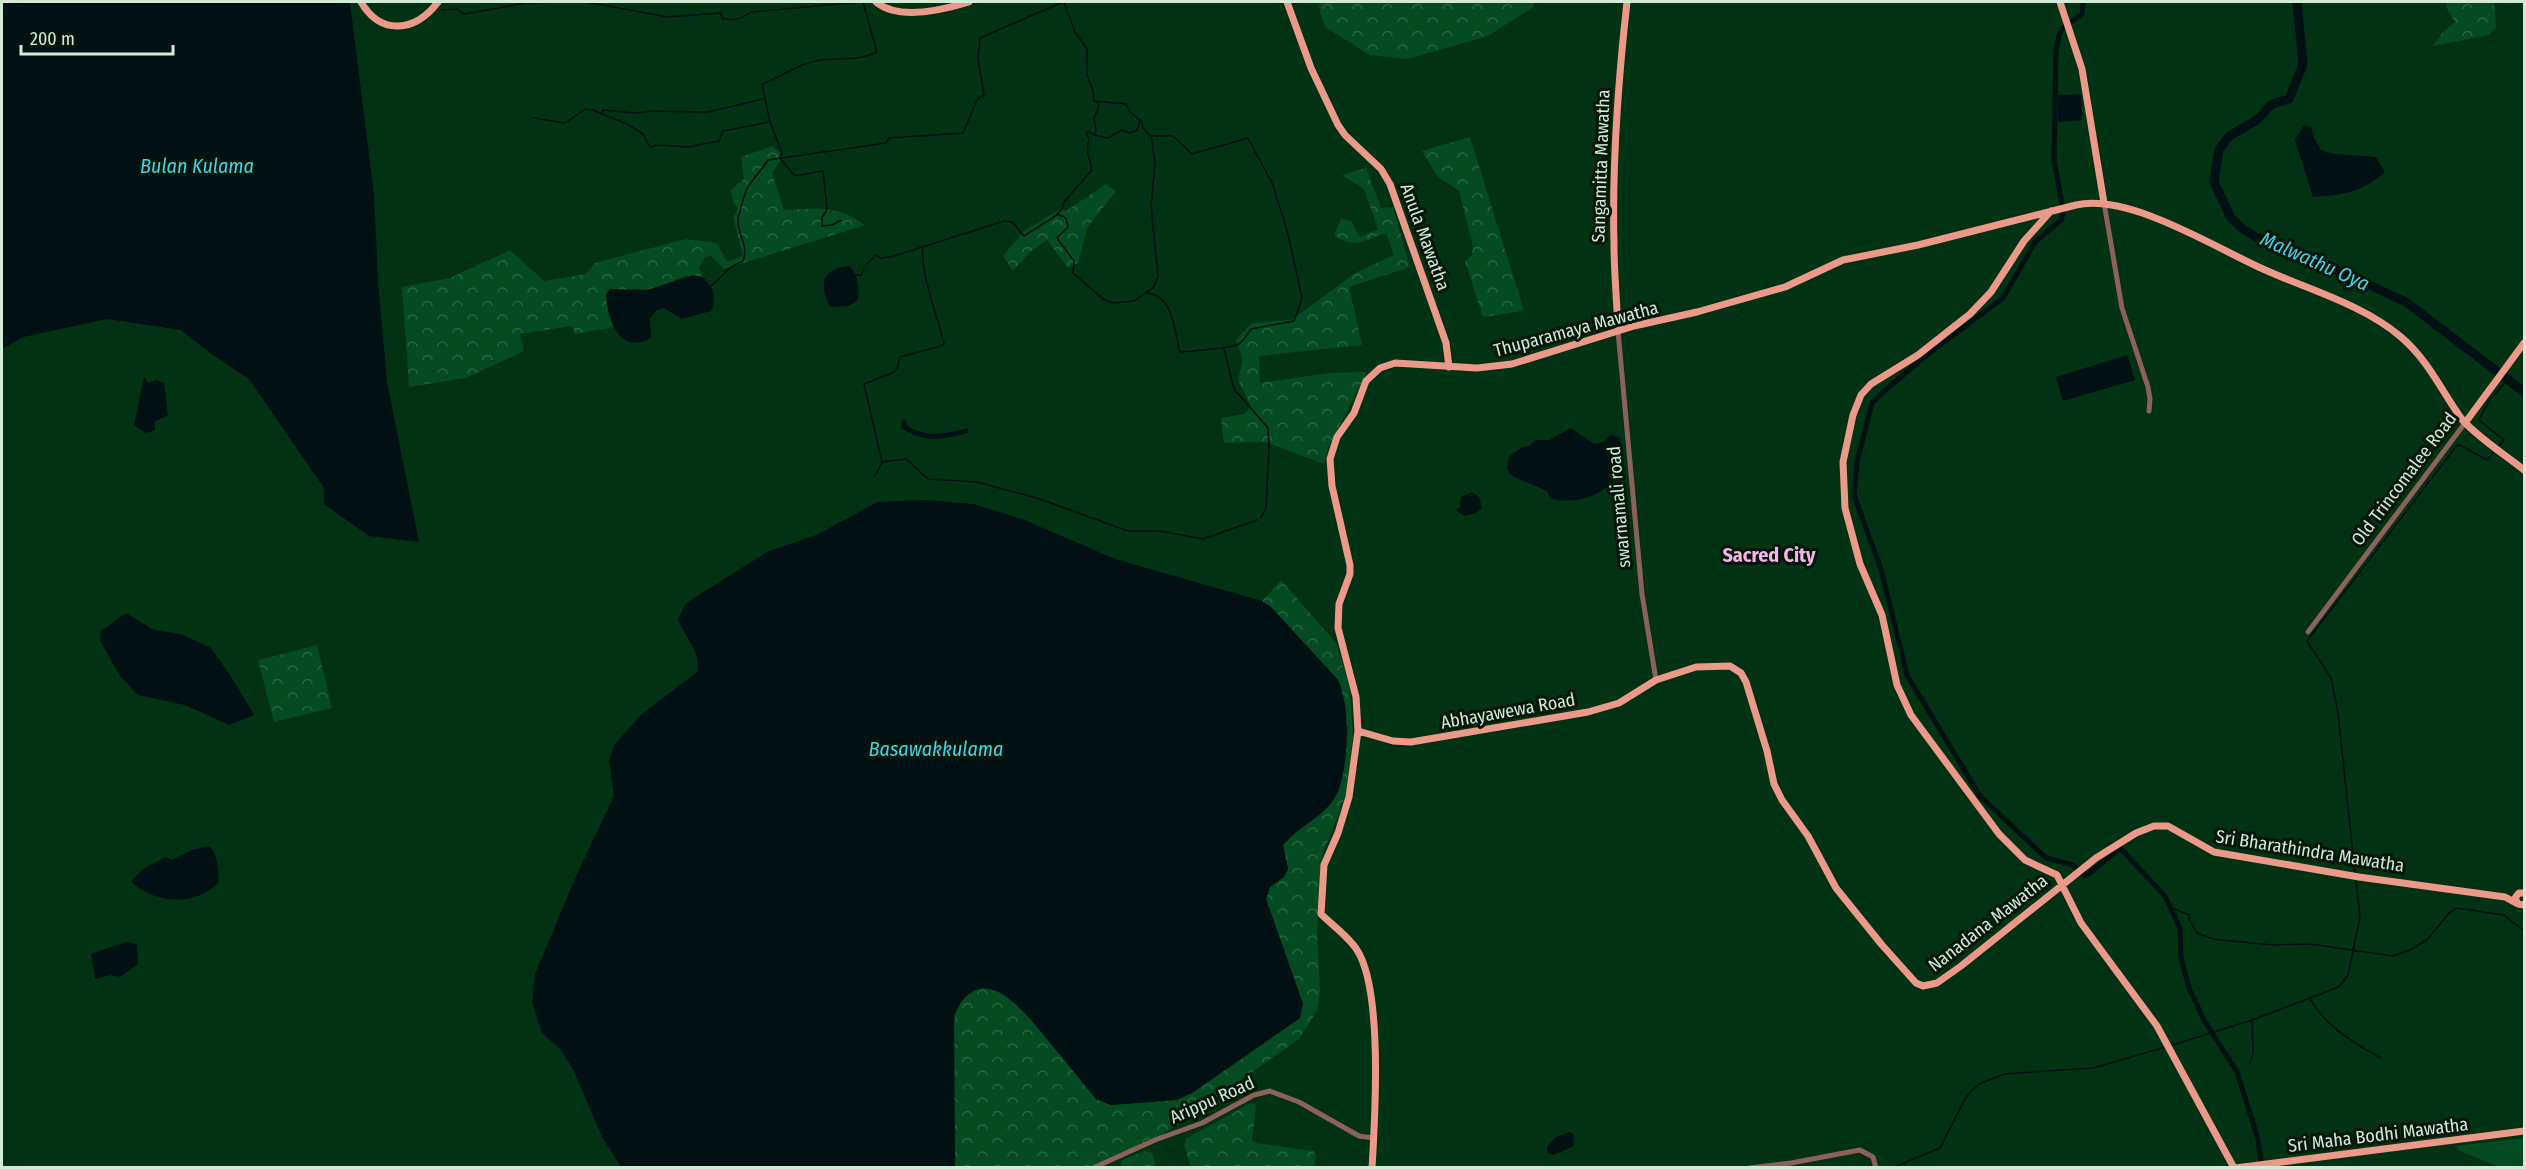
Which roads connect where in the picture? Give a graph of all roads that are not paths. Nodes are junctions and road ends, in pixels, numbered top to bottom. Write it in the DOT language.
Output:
graph roads {
  1 [pos="361,2"];
  2 [pos="438,2"];
  3 [pos="876,2"];
  4 [pos="969,2"];
  5 [pos="1287,2"];
  6 [pos="1627,2"];
  7 [pos="2060,2"];
  8 [pos="2104,203"];
  9 [pos="2054,210"];
  10 [pos="2024,218"];
  11 [pos="2033,230"];
  12 [pos="1618,331"];
  13 [pos="2523,345"];
  14 [pos="1449,367"];
  15 [pos="2149,411"];
  16 [pos="2465,423"];
  17 [pos="2524,470"];
  18 [pos="2308,632"];
  19 [pos="1656,680"];
  20 [pos="1358,731"];
  21 [pos="2065,883"];
  22 [pos="2523,893"];
  23 [pos="2505,897"];
  24 [pos="2522,905"];
  25 [pos="2524,1131"];
  26 [pos="1374,1138"];
  27 [pos="1094,1167"];
  28 [pos="1372,1167"];
  29 [pos="1749,1167"];
  30 [pos="1876,1167"];
  31 [pos="2234,1167"];
  1 -- 2 [label="main road"];
  3 -- 4 [label="main road"];
  5 -- 14 [label="main road, Anula Mawatha"];
  6 -- 12 [label="main road, Sangamitta Mawatha"];
  7 -- 8 [label="main road"];
  8 -- 9 [label="main road, Thuparamaya Mawatha"];
  8 -- 15 [label="street"];
  8 -- 16 [label="main road"];
  9 -- 10 [label="main road, Thuparamaya Mawatha"];
  9 -- 11 [label="main road"];
  10 -- 11 [label="main road"];
  10 -- 12 [label="main road, Thuparamaya Mawatha"];
  11 -- 21 [label="main road"];
  12 -- 14 [label="main road, Thuparamaya Mawatha"];
  12 -- 19 [label="street, swarnamali road"];
  13 -- 16 [label="main road, Old Trincomalee Road"];
  14 -- 20 [label="main road, Thuparamaya Mawatha"];
  16 -- 17 [label="main road"];
  16 -- 18 [label="street, Old Trincomalee Road"];
  19 -- 20 [label="main road, Abhayawewa Road"];
  19 -- 21 [label="main road, Nanadana Mawatha"];
  20 -- 26 [label="main road, Thuparamaya Mawatha"];
  21 -- 23 [label="main road, Sri Bharathindra Mawatha"];
  21 -- 31 [label="main road"];
  22 -- 23 [label="main road, Sri Bharathindra Mawatha"];
  22 -- 24 [label="main road"];
  23 -- 24 [label="main road, Sri Bharathindra Mawatha"];
  25 -- 31 [label="main road, Sri Maha Bodhi Mawatha"];
  26 -- 27 [label="street, Arippu Road"];
  26 -- 28 [label="main road, Thuparamaya Mawatha"];
  29 -- 30 [label="street"];
}
